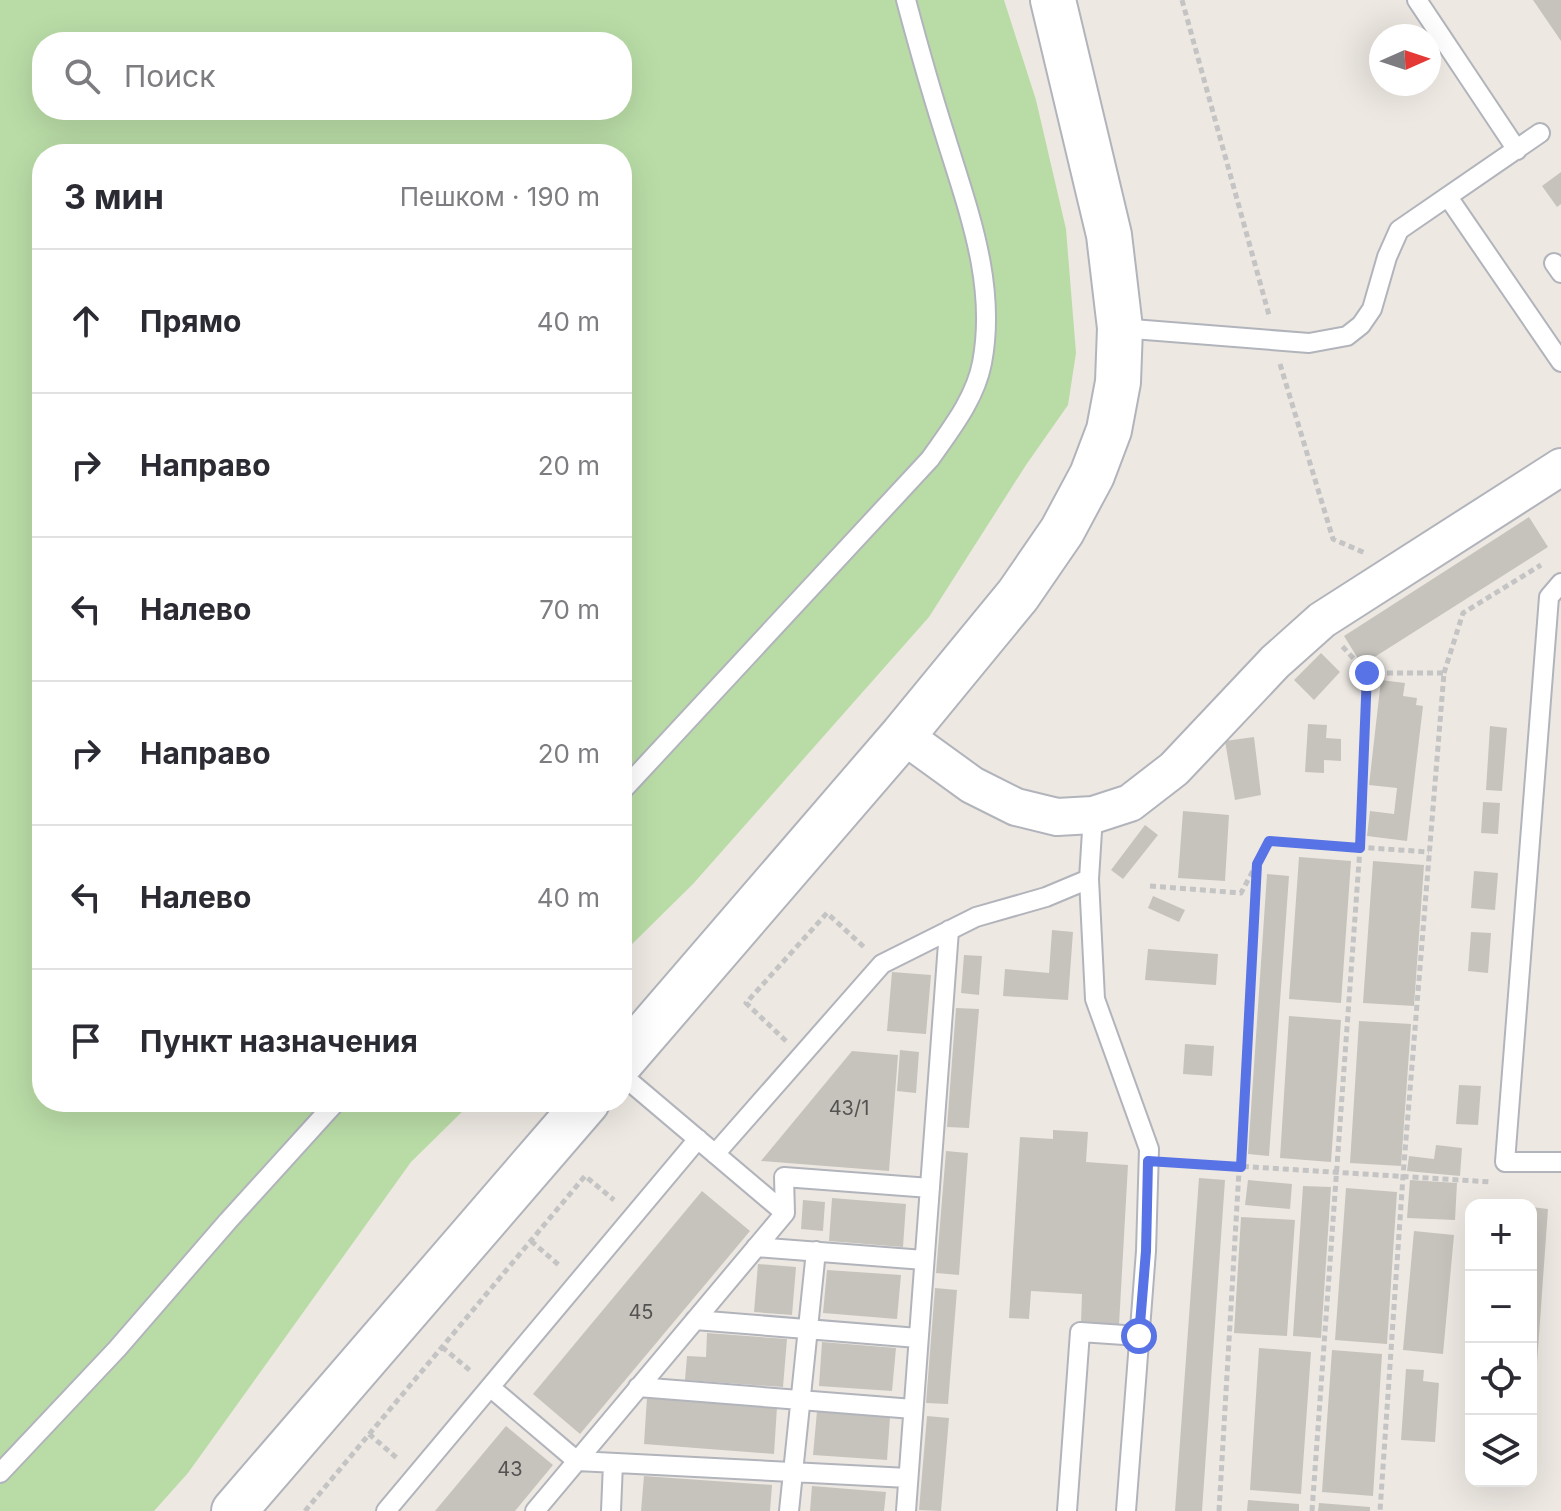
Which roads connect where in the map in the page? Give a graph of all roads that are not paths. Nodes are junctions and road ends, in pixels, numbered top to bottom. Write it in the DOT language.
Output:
graph roads {
  1 [pos="906,0"];
  2 [pos="1053,0"];
  3 [pos="1417,0"];
  4 [pos="1540,133"];
  5 [pos="1517,150"];
  6 [pos="1448,197"];
  7 [pos="1120,328"];
  8 [pos="1561,362"];
  9 [pos="1561,467"];
  10 [pos="1561,583"];
  11 [pos="903,735"];
  12 [pos="632,780"];
  13 [pos="1093,815"];
  14 [pos="1089,879"];
  15 [pos="949,930"];
  16 [pos="632,1049"];
  17 [pos="632,1083"];
  18 [pos="327,1112"];
  19 [pos="578,1112"];
  20 [pos="698,1139"];
  21 [pos="715,1154"];
  22 [pos="1561,1162"];
  23 [pos="930,1188"];
  24 [pos="785,1213"];
  25 [pos="756,1247"];
  26 [pos="816,1251"];
  27 [pos="924,1260"];
  28 [pos="695,1320"];
  29 [pos="810,1329"];
  30 [pos="1139,1336"];
  31 [pos="918,1338"];
  32 [pos="490,1387"];
  33 [pos="638,1387"];
  34 [pos="803,1400"];
  35 [pos="913,1409"];
  36 [pos="577,1461"];
  37 [pos="613,1463"];
  38 [pos="791,1472"];
  39 [pos="0,1473"];
  40 [pos="908,1478"];
  41 [pos="234,1511"];
  42 [pos="386,1511"];
  43 [pos="535,1511"];
  44 [pos="611,1511"];
  45 [pos="789,1511"];
  46 [pos="906,1511"];
  47 [pos="1067,1511"];
  48 [pos="1126,1511"];
  1 -- 12 [label="lane"];
  2 -- 7 [label="main road"];
  3 -- 5 [label="lane"];
  4 -- 5 [label="lane"];
  5 -- 6 [label="lane"];
  6 -- 7 [label="lane"];
  6 -- 8 [label="lane"];
  7 -- 11 [label="main road"];
  9 -- 13 [label="street"];
  10 -- 22 [label="lane"];
  11 -- 13 [label="street"];
  11 -- 16 [label="main road"];
  13 -- 14 [label="lane"];
  14 -- 15 [label="lane"];
  14 -- 30 [label="lane"];
  15 -- 21 [label="lane"];
  15 -- 23 [label="lane"];
  17 -- 20 [label="lane"];
  18 -- 39 [label="lane"];
  19 -- 41 [label="main road"];
  20 -- 21 [label="lane"];
  20 -- 32 [label="lane"];
  21 -- 24 [label="lane"];
  23 -- 24 [label="lane"];
  23 -- 27 [label="lane"];
  24 -- 25 [label="lane"];
  25 -- 26 [label="lane"];
  25 -- 28 [label="lane"];
  26 -- 27 [label="lane"];
  26 -- 29 [label="lane"];
  27 -- 31 [label="lane"];
  28 -- 29 [label="lane"];
  28 -- 33 [label="lane"];
  29 -- 31 [label="lane"];
  29 -- 34 [label="lane"];
  30 -- 47 [label="lane"];
  30 -- 48 [label="lane"];
  31 -- 35 [label="lane"];
  32 -- 36 [label="lane"];
  32 -- 42 [label="lane"];
  33 -- 34 [label="lane"];
  33 -- 36 [label="lane"];
  34 -- 35 [label="lane"];
  34 -- 38 [label="lane"];
  35 -- 40 [label="lane"];
  36 -- 37 [label="lane"];
  36 -- 43 [label="lane"];
  37 -- 38 [label="lane"];
  37 -- 44 [label="lane"];
  38 -- 40 [label="lane"];
  38 -- 45 [label="lane"];
  40 -- 46 [label="lane"];
}
